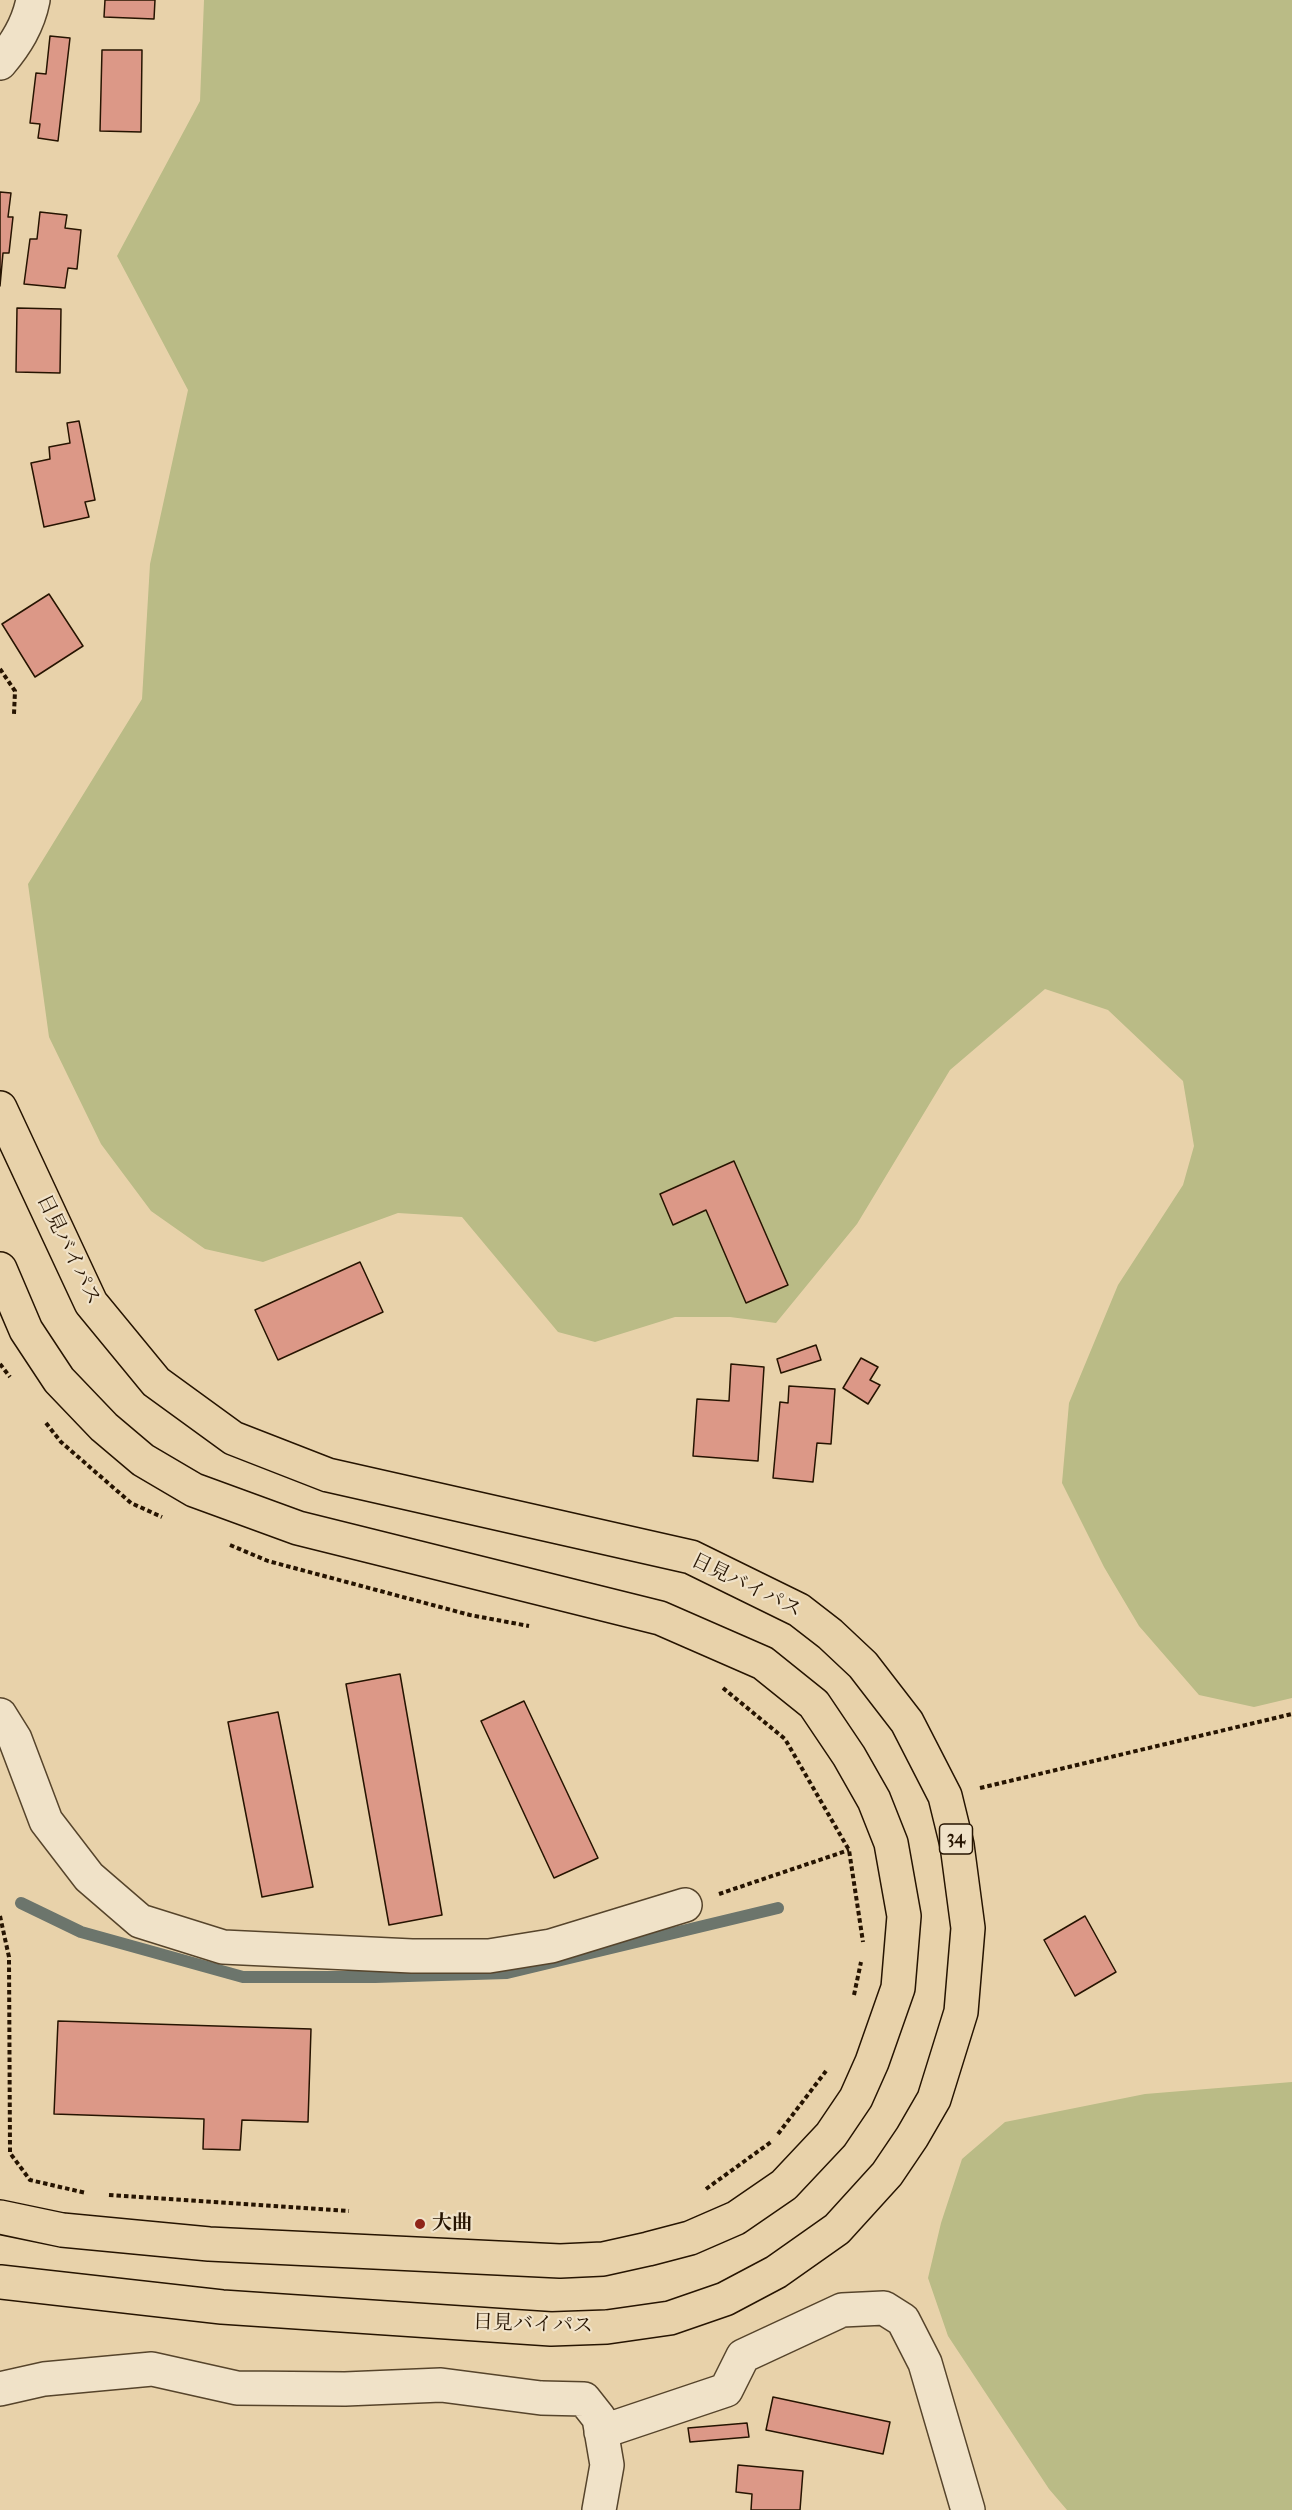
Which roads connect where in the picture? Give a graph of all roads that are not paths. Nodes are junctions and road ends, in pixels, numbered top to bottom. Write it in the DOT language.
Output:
graph roads {
  1 [pos="33,0"];
  2 [pos="0,63"];
  3 [pos="0,1108"];
  4 [pos="0,1269"];
  5 [pos="0,1715"];
  6 [pos="685,1905"];
  7 [pos="0,2217"];
  8 [pos="0,2282"];
  9 [pos="0,2389"];
  10 [pos="601,2432"];
  11 [pos="599,2510"];
  12 [pos="968,2510"];
  1 -- 2 [label="street"];
  3 -- 8 [label="highway, 日見バイパス / 34"];
  4 -- 7 [label="highway"];
  5 -- 6 [label="street"];
  9 -- 10 [label="street"];
  10 -- 11 [label="street"];
  10 -- 12 [label="street"];
}
